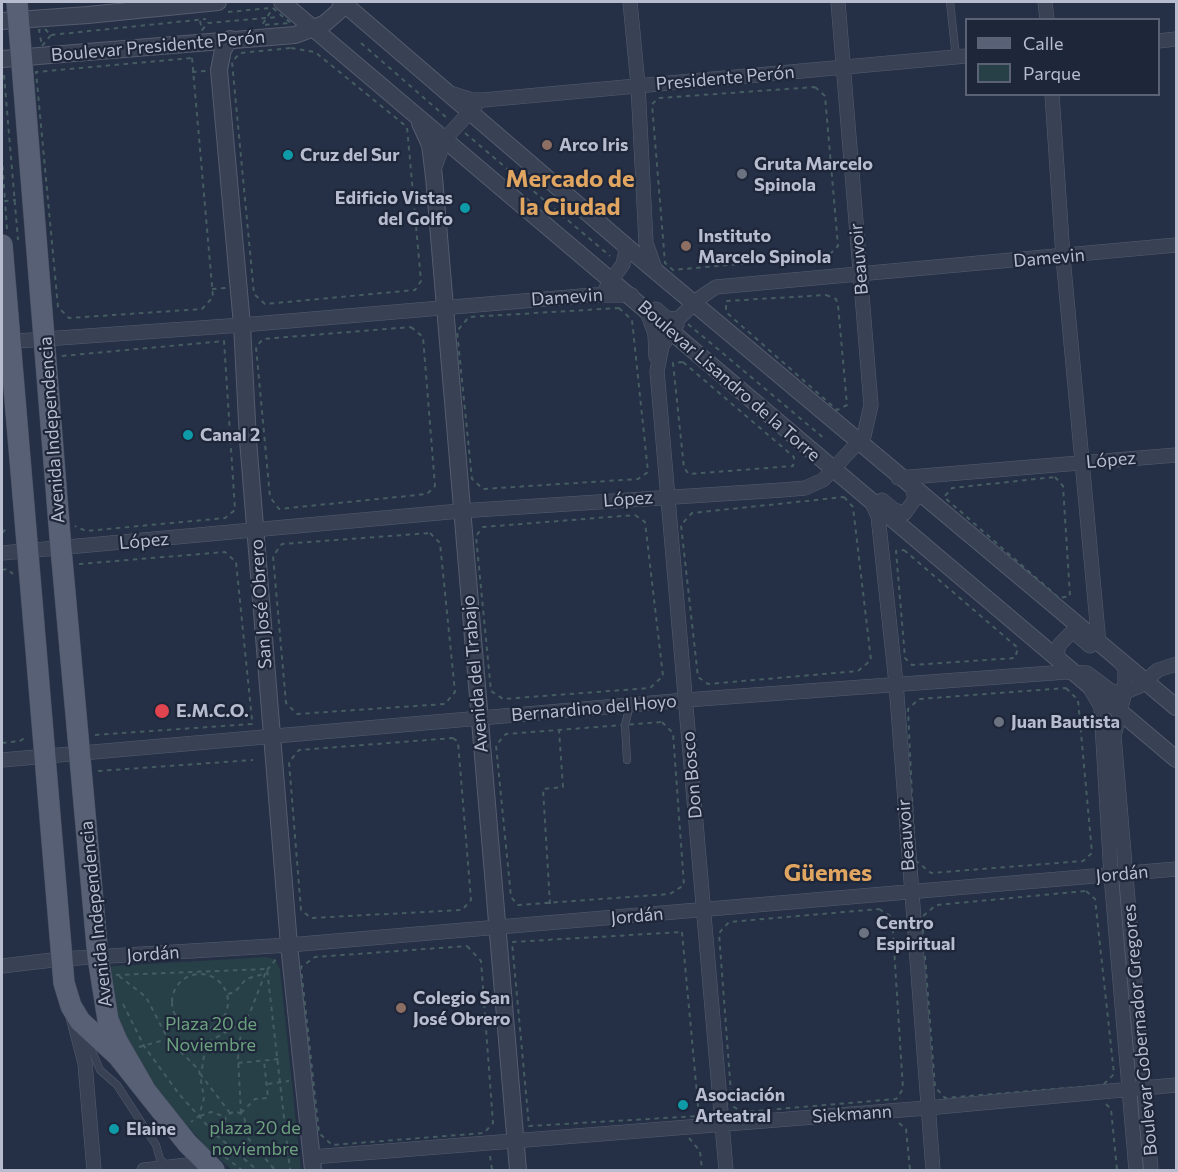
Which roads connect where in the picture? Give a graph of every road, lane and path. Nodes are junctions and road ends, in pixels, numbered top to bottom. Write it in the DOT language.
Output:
graph roads {
  1 [pos="218,2"];
  2 [pos="342,2"];
  3 [pos="351,2"];
  4 [pos="630,2"];
  5 [pos="838,2"];
  6 [pos="950,2"];
  7 [pos="1045,2"];
  8 [pos="282,9"];
  9 [pos="12,14"];
  10 [pos="267,18"];
  11 [pos="1047,18"];
  12 [pos="363,20"];
  13 [pos="200,21"];
  14 [pos="276,24"];
  15 [pos="315,28"];
  16 [pos="295,34"];
  17 [pos="230,39"];
  18 [pos="1176,39"];
  19 [pos="1160,41"];
  20 [pos="361,43"];
  21 [pos="42,46"];
  22 [pos="339,49"];
  23 [pos="961,56"];
  24 [pos="232,62"];
  25 [pos="20,63"];
  26 [pos="843,68"];
  27 [pos="2,75"];
  28 [pos="638,85"];
  29 [pos="438,86"];
  30 [pos="1052,96"];
  31 [pos="483,100"];
  32 [pos="412,112"];
  33 [pos="459,128"];
  34 [pos="2,157"];
  35 [pos="434,177"];
  36 [pos="553,194"];
  37 [pos="5,201"];
  38 [pos="547,202"];
  39 [pos="540,210"];
  40 [pos="616,245"];
  41 [pos="1176,245"];
  42 [pos="10,246"];
  43 [pos="605,252"];
  44 [pos="610,256"];
  45 [pos="600,257"];
  46 [pos="1063,257"];
  47 [pos="661,268"];
  48 [pos="860,273"];
  49 [pos="612,281"];
  50 [pos="593,295"];
  51 [pos="629,295"];
  52 [pos="446,307"];
  53 [pos="644,308"];
  54 [pos="688,314"];
  55 [pos="242,325"];
  56 [pos="457,330"];
  57 [pos="672,330"];
  58 [pos="700,334"];
  59 [pos="45,338"];
  60 [pos="263,339"];
  61 [pos="5,341"];
  62 [pos="693,341"];
  63 [pos="711,343"];
  64 [pos="705,351"];
  65 [pos="61,356"];
  66 [pos="741,368"];
  67 [pos="657,371"];
  68 [pos="734,376"];
  69 [pos="774,383"];
  70 [pos="768,391"];
  71 [pos="761,399"];
  72 [pos="801,405"];
  73 [pos="837,410"];
  74 [pos="794,413"];
  75 [pos="788,421"];
  76 [pos="826,440"];
  77 [pos="859,442"];
  78 [pos="1176,455"];
  79 [pos="1084,463"];
  80 [pos="793,466"];
  81 [pos="842,473"];
  82 [pos="906,482"];
  83 [pos="669,496"];
  84 [pos="871,501"];
  85 [pos="460,511"];
  86 [pos="692,513"];
  87 [pos="607,517"];
  88 [pos="12,524"];
  89 [pos="75,525"];
  90 [pos="256,530"];
  91 [pos="2,533"];
  92 [pos="61,549"];
  93 [pos="27,551"];
  94 [pos="896,551"];
  95 [pos="2,553"];
  96 [pos="79,564"];
  97 [pos="2,570"];
  98 [pos="15,576"];
  99 [pos="1059,598"];
  100 [pos="1099,644"];
  101 [pos="1059,659"];
  102 [pos="1122,662"];
  103 [pos="1176,664"];
  104 [pos="1079,676"];
  105 [pos="1146,681"];
  106 [pos="896,684"];
  107 [pos="1125,692"];
  108 [pos="686,700"];
  109 [pos="286,703"];
  110 [pos="630,705"];
  111 [pos="1176,707"];
  112 [pos="908,710"];
  113 [pos="1120,710"];
  114 [pos="479,718"];
  115 [pos="625,725"];
  116 [pos="559,730"];
  117 [pos="29,734"];
  118 [pos="94,736"];
  119 [pos="271,736"];
  120 [pos="2,742"];
  121 [pos="79,752"];
  122 [pos="44,757"];
  123 [pos="1176,759"];
  124 [pos="2,760"];
  125 [pos="254,760"];
  126 [pos="627,760"];
  127 [pos="289,762"];
  128 [pos="95,771"];
  129 [pos="1176,869"];
  130 [pos="1127,874"];
  131 [pos="1111,875"];
  132 [pos="910,890"];
  133 [pos="1086,891"];
  134 [pos="550,904"];
  135 [pos="704,910"];
  136 [pos="729,922"];
  137 [pos="498,928"];
  138 [pos="512,942"];
  139 [pos="289,945"];
  140 [pos="467,946"];
  141 [pos="61,959"];
  142 [pos="104,964"];
  143 [pos="2,966"];
  144 [pos="267,969"];
  145 [pos="205,970"];
  146 [pos="199,973"];
  147 [pos="116,974"];
  148 [pos="114,991"];
  149 [pos="228,994"];
  150 [pos="281,1014"];
  151 [pos="273,1015"];
  152 [pos="78,1017"];
  153 [pos="242,1023"];
  154 [pos="207,1030"];
  155 [pos="214,1038"];
  156 [pos="168,1039"];
  157 [pos="144,1046"];
  158 [pos="136,1048"];
  159 [pos="279,1059"];
  160 [pos="264,1061"];
  161 [pos="238,1064"];
  162 [pos="201,1075"];
  163 [pos="303,1078"];
  164 [pos="281,1081"];
  165 [pos="267,1084"];
  166 [pos="1176,1085"];
  167 [pos="144,1088"];
  168 [pos="1136,1088"];
  169 [pos="1102,1100"];
  170 [pos="927,1108"];
  171 [pos="230,1113"];
  172 [pos="241,1113"];
  173 [pos="199,1116"];
  174 [pos="226,1117"];
  175 [pos="896,1120"];
  176 [pos="191,1122"];
  177 [pos="722,1124"];
  178 [pos="242,1130"];
  179 [pos="516,1141"];
  180 [pos="313,1164"];
  181 [pos="209,1167"];
  182 [pos="156,1169"];
  183 [pos="94,1170"];
  184 [pos="257,1170"];
  185 [pos="274,1170"];
  186 [pos="290,1170"];
  187 [pos="518,1170"];
  188 [pos="726,1170"];
  189 [pos="910,1170"];
  190 [pos="933,1170"];
  191 [pos="1117,1170"];
  192 [pos="1136,1170"];
  193 [pos="1151,1170"];
  1 -- 9 [label="street, Boulevar Presidente Perón"];
  2 -- 12 [label="street, Boulevar Lisandro de la Torre"];
  2 -- 15 [label="street"];
  3 -- 12 [label="street"];
  4 -- 28 [label="street"];
  5 -- 26 [label="street, Beauvoir"];
  6 -- 23 [label="lane"];
  7 -- 11 [label="street"];
  8 -- 10 [label="path"];
  8 -- 10 [label="path"];
  8 -- 14 [label="path"];
  8 -- 14 [label="path"];
  8 -- 15 [label="street, Boulevar Lisandro de la Torre"];
  9 -- 25 [label="main road, Avenida Independencia"];
  10 -- 13 [label="path"];
  10 -- 14 [label="path"];
  10 -- 14 [label="path"];
  12 -- 29 [label="street, Boulevar Lisandro de la Torre"];
  15 -- 16 [label="street"];
  15 -- 22 [label="street, Boulevar Lisandro de la Torre"];
  16 -- 17 [label="street, Boulevar Presidente Perón"];
  16 -- 22 [label="street"];
  17 -- 25 [label="street, Boulevar Presidente Perón"];
  17 -- 55 [label="street, San José Obrero"];
  18 -- 19 [label="street"];
  20 -- 33 [label="path"];
  21 -- 21 [label="path"];
  22 -- 32 [label="street, Boulevar Lisandro de la Torre"];
  23 -- 26 [label="street, Presidente Perón"];
  24 -- 24 [label="path"];
  25 -- 25 [label="path"];
  25 -- 59 [label="main road, Avenida Independencia"];
  26 -- 28 [label="street, Presidente Perón"];
  26 -- 48 [label="street, Beauvoir"];
  27 -- 42 [label="path"];
  28 -- 31 [label="street, Presidente Perón"];
  28 -- 47 [label="street"];
  29 -- 31 [label="street, Presidente Perón"];
  29 -- 33 [label="street, Boulevar Lisandro de la Torre"];
  30 -- 46 [label="street"];
  31 -- 33 [label="street"];
  32 -- 33 [label="street, Boulevar Lisandro de la Torre"];
  32 -- 35 [label="street, Avenida del Trabajo"];
  33 -- 35 [label="street"];
  33 -- 38 [label="path"];
  33 -- 40 [label="street, Boulevar Lisandro de la Torre"];
  33 -- 49 [label="street, Boulevar Lisandro de la Torre"];
  34 -- 37 [label="path"];
  35 -- 52 [label="street, Avenida del Trabajo"];
  36 -- 38 [label="path"];
  38 -- 39 [label="path"];
  38 -- 43 [label="path"];
  40 -- 43 [label="path"];
  40 -- 47 [label="street, Boulevar Lisandro de la Torre"];
  40 -- 49 [label="street"];
  41 -- 46 [label="street, Damevin"];
  42 -- 61 [label="main road, Avenida Independencia"];
  43 -- 44 [label="path"];
  43 -- 45 [label="path"];
  46 -- 48 [label="street, Damevin"];
  46 -- 79 [label="street"];
  47 -- 47 [label="path"];
  47 -- 54 [label="street, Boulevar Lisandro de la Torre"];
  48 -- 54 [label="street, Damevin"];
  48 -- 77 [label="street, Beauvoir"];
  49 -- 50 [label="street"];
  49 -- 51 [label="street, Boulevar Lisandro de la Torre"];
  50 -- 51 [label="street, Damevin"];
  50 -- 52 [label="street, Damevin"];
  51 -- 53 [label="street, Boulevar Lisandro de la Torre"];
  51 -- 54 [label="street, Damevin"];
  52 -- 55 [label="street, Damevin"];
  52 -- 85 [label="street, Avenida del Trabajo"];
  53 -- 57 [label="street, Boulevar Lisandro de la Torre"];
  53 -- 67 [label="street"];
  54 -- 57 [label="street, Don Bosco"];
  54 -- 58 [label="path"];
  54 -- 77 [label="street, Boulevar Lisandro de la Torre"];
  55 -- 59 [label="street, Damevin"];
  55 -- 90 [label="street, San José Obrero"];
  56 -- 56 [label="path"];
  57 -- 67 [label="street, Don Bosco"];
  57 -- 81 [label="street, Boulevar Lisandro de la Torre"];
  58 -- 62 [label="path"];
  58 -- 63 [label="path"];
  59 -- 61 [label="street, Damevin"];
  59 -- 92 [label="main road, Avenida Independencia"];
  60 -- 60 [label="path"];
  61 -- 93 [label="main road, Avenida Independencia"];
  63 -- 64 [label="path"];
  63 -- 66 [label="path"];
  65 -- 89 [label="path"];
  66 -- 68 [label="path"];
  66 -- 70 [label="path"];
  67 -- 83 [label="street, Don Bosco"];
  69 -- 70 [label="path"];
  70 -- 71 [label="path"];
  70 -- 74 [label="path"];
  72 -- 74 [label="path"];
  73 -- 73 [label="path"];
  74 -- 75 [label="path"];
  74 -- 76 [label="path"];
  77 -- 81 [label="street, López"];
  77 -- 82 [label="street, Boulevar Lisandro de la Torre"];
  78 -- 79 [label="street, López"];
  79 -- 82 [label="street, López"];
  79 -- 100 [label="street"];
  80 -- 80 [label="path"];
  81 -- 82 [label="street"];
  81 -- 82 [label="street"];
  81 -- 83 [label="street, López"];
  81 -- 84 [label="street, Boulevar Lisandro de la Torre"];
  82 -- 100 [label="street, Boulevar Lisandro de la Torre"];
  83 -- 85 [label="street, López"];
  83 -- 108 [label="street, Don Bosco"];
  84 -- 101 [label="street, Boulevar Lisandro de la Torre"];
  84 -- 106 [label="street, Beauvoir"];
  85 -- 90 [label="street, López"];
  85 -- 114 [label="street, Avenida del Trabajo"];
  86 -- 86 [label="path"];
  87 -- 87 [label="path"];
  88 -- 91 [label="path"];
  90 -- 92 [label="street, López"];
  90 -- 119 [label="street, San José Obrero"];
  92 -- 93 [label="street, López"];
  92 -- 121 [label="main road, Avenida Independencia"];
  93 -- 95 [label="street, López"];
  93 -- 122 [label="main road, Avenida Independencia"];
  94 -- 94 [label="path"];
  96 -- 118 [label="path"];
  97 -- 98 [label="path"];
  99 -- 99 [label="path"];
  100 -- 102 [label="street, Boulevar Lisandro de la Torre"];
  101 -- 102 [label="street"];
  101 -- 104 [label="street, Boulevar Lisandro de la Torre"];
  102 -- 105 [label="street, Boulevar Lisandro de la Torre"];
  102 -- 107 [label="street"];
  103 -- 105 [label="street"];
  104 -- 106 [label="street, Bernardino del Hoyo"];
  104 -- 107 [label="street"];
  104 -- 113 [label="street, Boulevar Lisandro de la Torre"];
  104 -- 131 [label="street, Boulevar Gobernador Gregores"];
  105 -- 107 [label="street"];
  105 -- 111 [label="street, Boulevar Lisandro de la Torre"];
  106 -- 108 [label="street, Bernardino del Hoyo"];
  106 -- 132 [label="street, Beauvoir"];
  107 -- 113 [label="street, Boulevar Gobernador Gregores"];
  108 -- 110 [label="street, Bernardino del Hoyo"];
  108 -- 135 [label="street, Don Bosco"];
  109 -- 109 [label="path"];
  110 -- 114 [label="street, Bernardino del Hoyo"];
  110 -- 115 [label="lane"];
  112 -- 112 [label="path"];
  113 -- 123 [label="street, Boulevar Lisandro de la Torre"];
  113 -- 130 [label="street, Boulevar Gobernador Gregores"];
  114 -- 119 [label="street, Bernardino del Hoyo"];
  114 -- 137 [label="street, Avenida del Trabajo"];
  115 -- 116 [label="path"];
  115 -- 126 [label="lane"];
  115 -- 134 [label="path"];
  116 -- 134 [label="path"];
  116 -- 134 [label="path"];
  117 -- 120 [label="path"];
  119 -- 121 [label="street, Bernardino del Hoyo"];
  119 -- 139 [label="street, San José Obrero"];
  121 -- 122 [label="street, Bernardino del Hoyo"];
  121 -- 142 [label="main road, Avenida Independencia"];
  122 -- 124 [label="street, Bernardino del Hoyo"];
  122 -- 141 [label="main road, Avenida Independencia"];
  125 -- 128 [label="path"];
  127 -- 127 [label="path"];
  129 -- 130 [label="street, Jordán"];
  130 -- 131 [label="street, Jordán"];
  130 -- 168 [label="street, Boulevar Gobernador Gregores"];
  131 -- 132 [label="street, Jordán"];
  131 -- 168 [label="street, Boulevar Gobernador Gregores"];
  132 -- 135 [label="street, Jordán"];
  132 -- 170 [label="street, Beauvoir"];
  133 -- 133 [label="path"];
  135 -- 137 [label="street, Jordán"];
  135 -- 177 [label="street, Don Bosco"];
  136 -- 136 [label="path"];
  137 -- 139 [label="street, Jordán"];
  137 -- 179 [label="street, Avenida del Trabajo"];
  138 -- 138 [label="path"];
  139 -- 142 [label="street, Jordán"];
  139 -- 163 [label="street, San José Obrero"];
  140 -- 140 [label="path"];
  141 -- 142 [label="street, Jordán"];
  141 -- 143 [label="street, Jordán"];
  141 -- 152 [label="main road, Avenida Independencia"];
  142 -- 147 [label="path"];
  142 -- 148 [label="main road, Avenida Independencia"];
  144 -- 145 [label="path"];
  144 -- 149 [label="path"];
  144 -- 151 [label="path"];
  144 -- 153 [label="path"];
  145 -- 146 [label="path"];
  145 -- 147 [label="path"];
  146 -- 149 [label="path"];
  146 -- 154 [label="path"];
  147 -- 148 [label="path"];
  147 -- 156 [label="path"];
  148 -- 152 [label="main road"];
  148 -- 157 [label="path"];
  148 -- 167 [label="main road, Avenida Independencia"];
  149 -- 154 [label="path"];
  150 -- 151 [label="path"];
  151 -- 159 [label="path"];
  152 -- 167 [label="main road, Avenida Independencia"];
  152 -- 182 [label="lane"];
  152 -- 183 [label="street"];
  153 -- 155 [label="path"];
  153 -- 161 [label="path"];
  154 -- 155 [label="path"];
  155 -- 162 [label="path"];
  156 -- 157 [label="path"];
  156 -- 162 [label="path"];
  157 -- 158 [label="path"];
  157 -- 173 [label="path"];
  159 -- 160 [label="path"];
  159 -- 164 [label="path"];
  160 -- 161 [label="path"];
  160 -- 165 [label="path"];
  161 -- 172 [label="path"];
  162 -- 171 [label="path"];
  162 -- 173 [label="path"];
  163 -- 164 [label="path"];
  163 -- 180 [label="street, San José Obrero"];
  164 -- 165 [label="path"];
  164 -- 186 [label="path"];
  165 -- 172 [label="path"];
  166 -- 168 [label="street, Siekmann"];
  167 -- 181 [label="main road"];
  168 -- 170 [label="street, Siekmann"];
  168 -- 192 [label="street, Boulevar Gobernador Gregores"];
  168 -- 193 [label="street, Boulevar Gobernador Gregores"];
  169 -- 191 [label="path"];
  170 -- 177 [label="street, Siekmann"];
  170 -- 190 [label="street, Beauvoir"];
  171 -- 172 [label="path"];
  171 -- 174 [label="path"];
  172 -- 178 [label="path"];
  173 -- 174 [label="path"];
  173 -- 176 [label="path"];
  173 -- 184 [label="path"];
  174 -- 178 [label="path"];
  175 -- 189 [label="path"];
  177 -- 179 [label="street, Siekmann"];
  177 -- 188 [label="street, Don Bosco"];
  178 -- 185 [label="path"];
  179 -- 180 [label="street, Siekmann"];
  179 -- 187 [label="street, Avenida del Trabajo"];
  181 -- 182 [label="street"];
}
